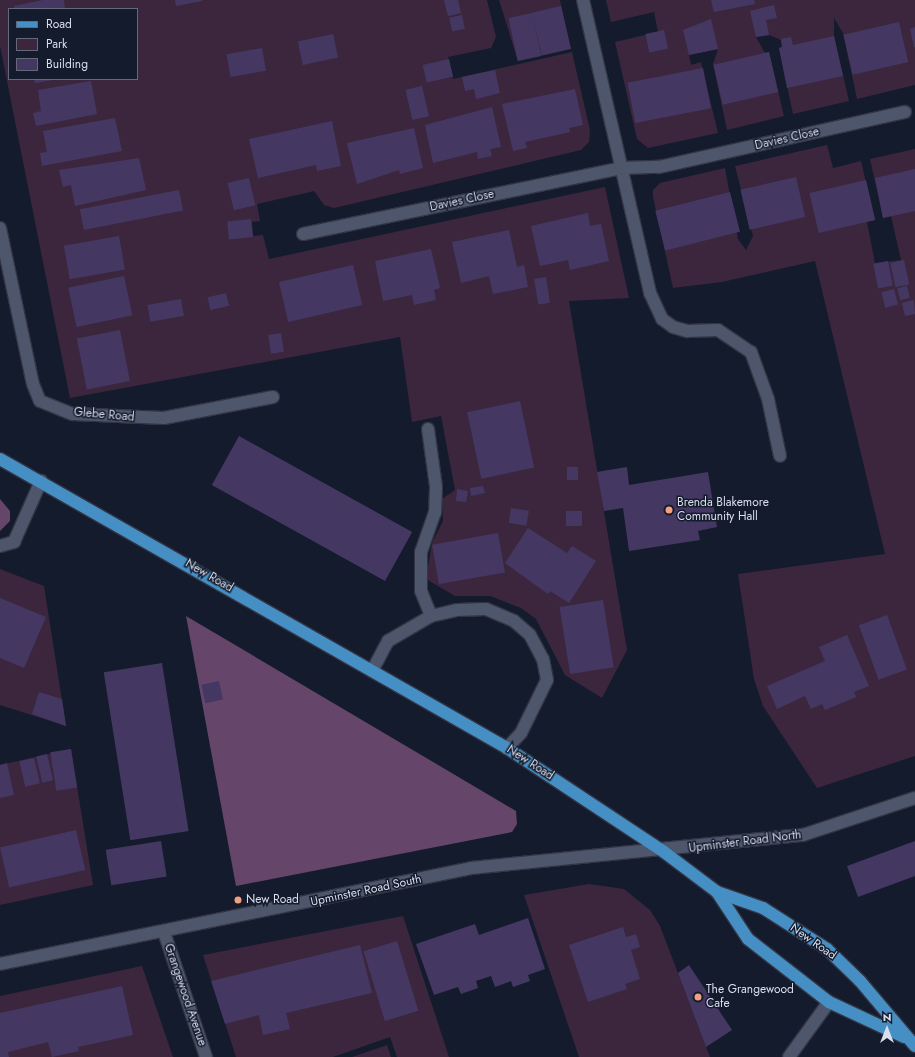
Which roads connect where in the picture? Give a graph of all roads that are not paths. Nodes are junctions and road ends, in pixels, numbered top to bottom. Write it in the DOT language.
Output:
graph roads {
  1 [pos="583,0"];
  2 [pos="905,112"];
  3 [pos="621,168"];
  4 [pos="0,228"];
  5 [pos="303,234"];
  6 [pos="273,397"];
  7 [pos="428,429"];
  8 [pos="780,456"];
  9 [pos="0,459"];
  10 [pos="41,481"];
  11 [pos="0,546"];
  12 [pos="431,616"];
  13 [pos="372,671"];
  14 [pos="507,748"];
  15 [pos="915,798"];
  16 [pos="664,852"];
  17 [pos="717,892"];
  18 [pos="164,932"];
  19 [pos="0,964"];
  20 [pos="828,1002"];
  21 [pos="904,1036"];
  22 [pos="915,1046"];
  23 [pos="206,1057"];
  24 [pos="789,1057"];
  1 -- 3 [label="street"];
  2 -- 3 [label="street, Davies Close"];
  3 -- 5 [label="street, Davies Close"];
  3 -- 8 [label="street"];
  4 -- 6 [label="street, Glebe Road"];
  7 -- 12 [label="street"];
  9 -- 10 [label="main road, New Road"];
  10 -- 11 [label="street"];
  10 -- 13 [label="main road, New Road"];
  12 -- 13 [label="street"];
  12 -- 14 [label="street"];
  13 -- 14 [label="main road, New Road"];
  14 -- 16 [label="main road, New Road"];
  15 -- 16 [label="street, Upminster Road North"];
  16 -- 17 [label="main road, New Road"];
  16 -- 18 [label="street, Upminster Road South"];
  17 -- 20 [label="main road, New Road"];
  17 -- 21 [label="main road, New Road"];
  18 -- 19 [label="street, Upminster Road South"];
  18 -- 23 [label="street, Grangewood Avenue"];
  20 -- 21 [label="main road, New Road"];
  20 -- 24 [label="street"];
  21 -- 22 [label="main road, New Road"];
}
